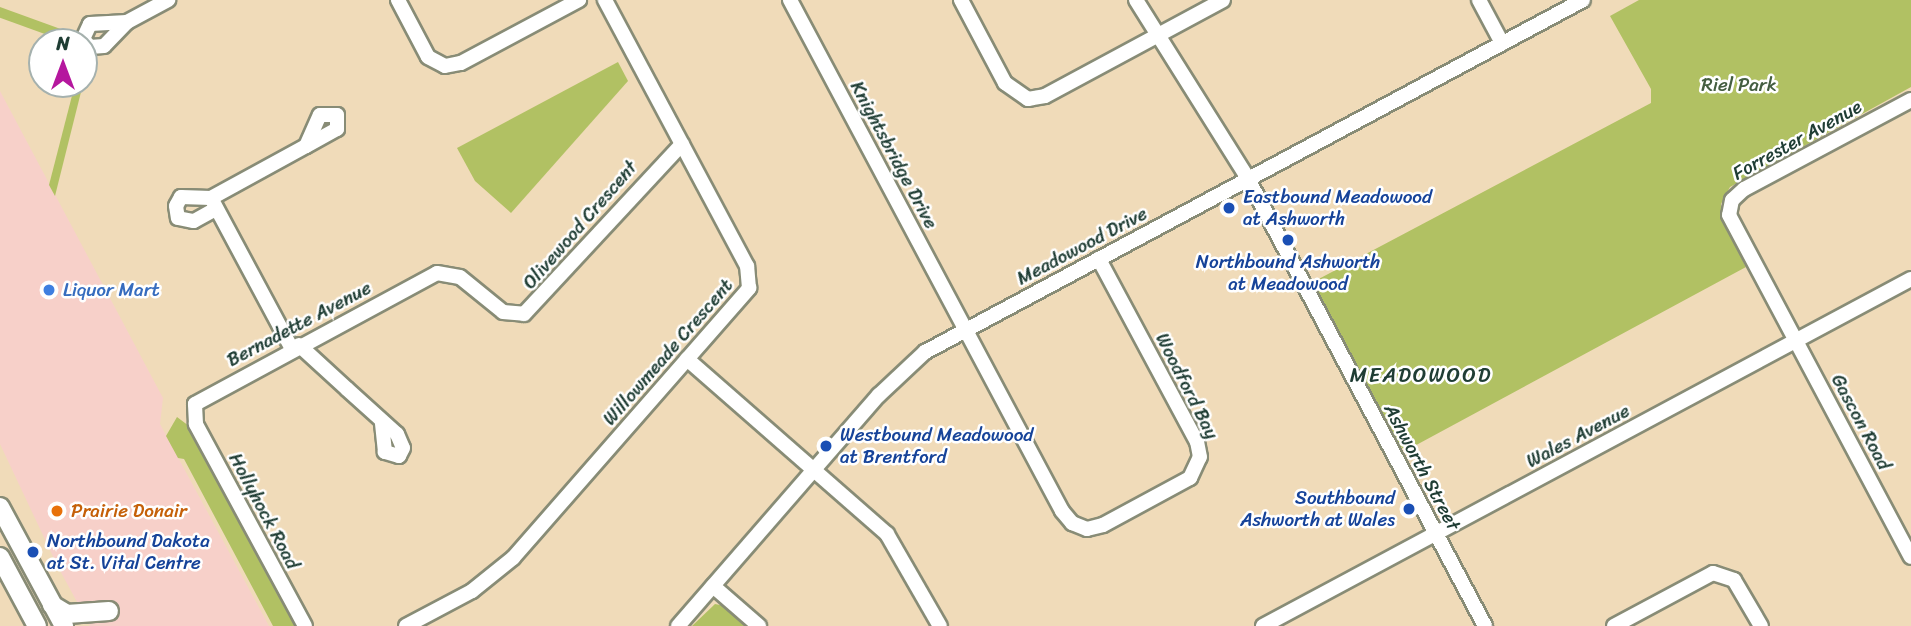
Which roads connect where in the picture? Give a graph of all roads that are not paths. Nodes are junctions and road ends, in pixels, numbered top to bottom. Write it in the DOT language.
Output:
graph roads {
  1 [pos="168,0"];
  2 [pos="398,0"];
  3 [pos="579,0"];
  4 [pos="605,0"];
  5 [pos="790,0"];
  6 [pos="961,0"];
  7 [pos="1136,0"];
  8 [pos="1223,0"];
  9 [pos="1479,0"];
  10 [pos="1583,0"];
  11 [pos="127,22"];
  12 [pos="1156,36"];
  13 [pos="1502,43"];
  14 [pos="1911,100"];
  15 [pos="682,144"];
  16 [pos="306,146"];
  17 [pos="1248,180"];
  18 [pos="1099,259"];
  19 [pos="430,275"];
  20 [pos="1911,279"];
  21 [pos="965,329"];
  22 [pos="1797,342"];
  23 [pos="296,347"];
  24 [pos="687,359"];
  25 [pos="193,412"];
  26 [pos="382,421"];
  27 [pos="814,470"];
  28 [pos="0,507"];
  29 [pos="1436,534"];
  30 [pos="0,557"];
  31 [pos="1911,557"];
  32 [pos="713,586"];
  33 [pos="52,605"];
  34 [pos="37,626"];
  35 [pos="64,626"];
  36 [pos="97,626"];
  37 [pos="304,626"];
  38 [pos="406,626"];
  39 [pos="678,626"];
  40 [pos="759,626"];
  41 [pos="940,626"];
  42 [pos="1264,626"];
  43 [pos="1485,626"];
  44 [pos="1614,626"];
  45 [pos="1761,626"];
  1 -- 11 [label="street"];
  2 -- 3 [label="street"];
  4 -- 15 [label="street, Willowmeade Crescent"];
  5 -- 21 [label="street, Knightsbridge Drive"];
  6 -- 12 [label="street"];
  7 -- 12 [label="street, Ashworth Street"];
  8 -- 12 [label="street"];
  9 -- 13 [label="street"];
  10 -- 13 [label="street, Meadowood Drive"];
  12 -- 17 [label="street, Ashworth Street"];
  13 -- 17 [label="street, Meadowood Drive"];
  14 -- 22 [label="street, Forrester Avenue"];
  15 -- 19 [label="street, Olivewood Crescent"];
  15 -- 24 [label="street, Willowmeade Crescent"];
  16 -- 23 [label="street"];
  17 -- 18 [label="street, Meadowood Drive"];
  17 -- 29 [label="street, Ashworth Street"];
  18 -- 21 [label="street, Meadowood Drive"];
  18 -- 21 [label="street, Woodford Bay"];
  19 -- 23 [label="street, Bernadette Avenue"];
  20 -- 22 [label="street, Wales Avenue"];
  21 -- 27 [label="street, Meadowood Drive"];
  22 -- 29 [label="street, Wales Avenue"];
  22 -- 31 [label="street, Gascon Road"];
  23 -- 25 [label="street, Bernadette Avenue"];
  23 -- 26 [label="street"];
  24 -- 27 [label="street"];
  24 -- 38 [label="street, Willowmeade Crescent"];
  25 -- 37 [label="street, Hollyhock Road"];
  27 -- 32 [label="street, Meadowood Drive"];
  27 -- 41 [label="street"];
  28 -- 33 [label="main road"];
  29 -- 42 [label="street, Wales Avenue"];
  29 -- 43 [label="street, Ashworth Street"];
  30 -- 34 [label="main road"];
  32 -- 39 [label="street, Meadowood Drive"];
  32 -- 40 [label="street"];
  33 -- 35 [label="main road"];
  33 -- 36 [label="main road"];
  44 -- 45 [label="street"];
}
